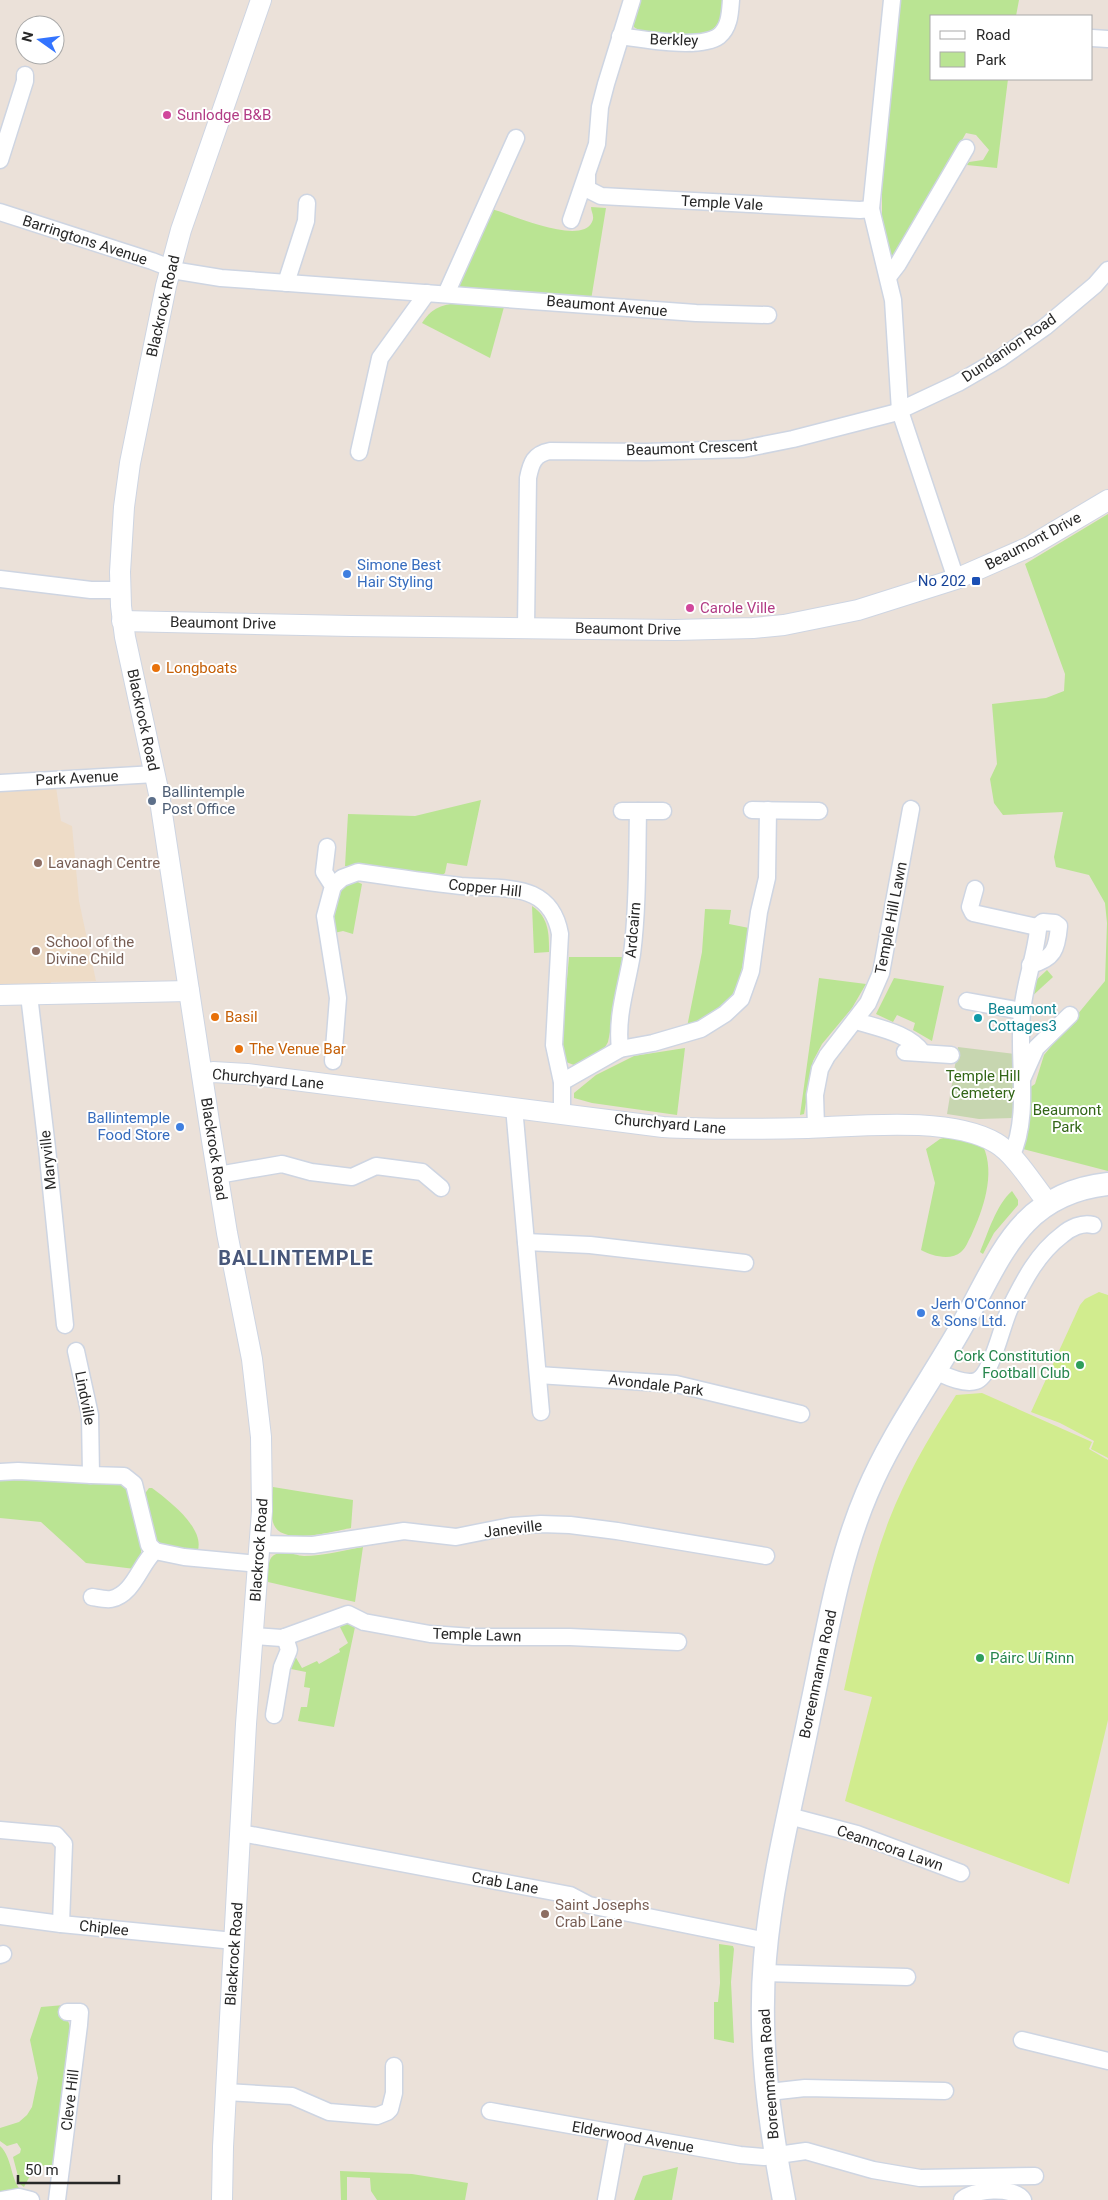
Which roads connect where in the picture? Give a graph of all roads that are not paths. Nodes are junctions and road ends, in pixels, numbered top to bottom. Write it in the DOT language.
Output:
graph roads {
  1 [pos="261,0"];
  2 [pos="632,0"];
  3 [pos="731,0"];
  4 [pos="892,0"];
  5 [pos="620,36"];
  6 [pos="1093,38"];
  7 [pos="1108,39"];
  8 [pos="25,75"];
  9 [pos="516,138"];
  10 [pos="966,148"];
  11 [pos="0,160"];
  12 [pos="587,176"];
  13 [pos="307,203"];
  14 [pos="871,209"];
  15 [pos="0,212"];
  16 [pos="571,220"];
  17 [pos="170,268"];
  18 [pos="1108,270"];
  19 [pos="888,277"];
  20 [pos="286,283"];
  21 [pos="427,293"];
  22 [pos="446,294"];
  23 [pos="768,315"];
  24 [pos="900,411"];
  25 [pos="359,452"];
  26 [pos="1108,500"];
  27 [pos="0,579"];
  28 [pos="956,579"];
  29 [pos="120,590"];
  30 [pos="122,621"];
  31 [pos="526,627"];
  32 [pos="155,774"];
  33 [pos="0,783"];
  34 [pos="911,809"];
  35 [pos="662,811"];
  36 [pos="819,811"];
  37 [pos="328,847"];
  38 [pos="333,886"];
  39 [pos="975,889"];
  40 [pos="1037,930"];
  41 [pos="1030,965"];
  42 [pos="189,991"];
  43 [pos="0,995"];
  44 [pos="29,995"];
  45 [pos="967,1001"];
  46 [pos="1022,1011"];
  47 [pos="1070,1015"];
  48 [pos="856,1021"];
  49 [pos="620,1049"];
  50 [pos="905,1052"];
  51 [pos="923,1053"];
  52 [pos="951,1055"];
  53 [pos="333,1061"];
  54 [pos="202,1074"];
  55 [pos="1022,1079"];
  56 [pos="562,1082"];
  57 [pos="514,1107"];
  58 [pos="562,1113"];
  59 [pos="816,1127"];
  60 [pos="1011,1157"];
  61 [pos="218,1175"];
  62 [pos="1108,1184"];
  63 [pos="442,1188"];
  64 [pos="1048,1203"];
  65 [pos="1093,1225"];
  66 [pos="526,1242"];
  67 [pos="745,1263"];
  68 [pos="65,1325"];
  69 [pos="76,1351"];
  70 [pos="935,1372"];
  71 [pos="538,1375"];
  72 [pos="541,1412"];
  73 [pos="800,1414"];
  74 [pos="0,1472"];
  75 [pos="91,1475"];
  76 [pos="259,1544"];
  77 [pos="155,1551"];
  78 [pos="766,1556"];
  79 [pos="258,1564"];
  80 [pos="92,1597"];
  81 [pos="253,1636"];
  82 [pos="285,1637"];
  83 [pos="678,1642"];
  84 [pos="274,1715"];
  85 [pos="789,1816"];
  86 [pos="0,1830"];
  87 [pos="241,1833"];
  88 [pos="961,1873"];
  89 [pos="0,1916"];
  90 [pos="61,1924"];
  91 [pos="234,1941"];
  92 [pos="767,1941"];
  93 [pos="764,1972"];
  94 [pos="907,1977"];
  95 [pos="68,2012"];
  96 [pos="1022,2040"];
  97 [pos="1108,2061"];
  98 [pos="394,2066"];
  99 [pos="945,2091"];
  100 [pos="226,2092"];
  101 [pos="768,2092"];
  102 [pos="490,2111"];
  103 [pos="618,2134"];
  104 [pos="776,2155"];
  105 [pos="1035,2176"];
  106 [pos="2,2200"];
  107 [pos="31,2200"];
  108 [pos="58,2200"];
  109 [pos="222,2200"];
  110 [pos="606,2200"];
  111 [pos="784,2200"];
  112 [pos="962,2200"];
  113 [pos="1023,2200"];
  1 -- 17 [label="street, Blackrock Road"];
  2 -- 5 [label="street"];
  3 -- 5 [label="street, Berkley"];
  4 -- 14 [label="street"];
  5 -- 12 [label="street"];
  6 -- 7 [label="street"];
  8 -- 11 [label="street"];
  9 -- 22 [label="street"];
  10 -- 19 [label="street"];
  12 -- 14 [label="street, Temple Vale"];
  12 -- 16 [label="street"];
  13 -- 20 [label="street"];
  14 -- 19 [label="street"];
  15 -- 17 [label="street, Barringtons Avenue"];
  17 -- 20 [label="street, Beaumont Avenue"];
  17 -- 29 [label="street, Blackrock Road"];
  18 -- 24 [label="street, Dundanion Road"];
  19 -- 24 [label="street"];
  20 -- 21 [label="street, Beaumont Avenue"];
  21 -- 22 [label="street, Beaumont Avenue"];
  21 -- 25 [label="street"];
  22 -- 23 [label="street, Beaumont Avenue"];
  24 -- 28 [label="street"];
  24 -- 31 [label="street, Beaumont Crescent"];
  26 -- 28 [label="street, Beaumont Drive"];
  27 -- 29 [label="street"];
  28 -- 31 [label="street, Beaumont Drive"];
  29 -- 30 [label="street, Blackrock Road"];
  30 -- 31 [label="street, Beaumont Drive"];
  30 -- 32 [label="street, Blackrock Road"];
  32 -- 33 [label="street, Park Avenue"];
  32 -- 42 [label="street, Blackrock Road"];
  34 -- 48 [label="street, Temple Hill Lawn"];
  35 -- 49 [label="street, Ardcairn"];
  36 -- 49 [label="street"];
  37 -- 38 [label="street"];
  38 -- 53 [label="street"];
  38 -- 56 [label="street, Copper Hill"];
  39 -- 40 [label="street"];
  40 -- 41 [label="street"];
  40 -- 41 [label="street"];
  41 -- 46 [label="street"];
  42 -- 44 [label="street"];
  42 -- 54 [label="street, Blackrock Road"];
  43 -- 44 [label="street"];
  44 -- 68 [label="street, Maryville"];
  45 -- 46 [label="street"];
  46 -- 55 [label="street"];
  47 -- 55 [label="street"];
  48 -- 51 [label="street"];
  48 -- 59 [label="street, Temple Hill Lawn"];
  49 -- 56 [label="street"];
  50 -- 51 [label="street"];
  51 -- 52 [label="street"];
  54 -- 57 [label="street, Churchyard Lane"];
  54 -- 61 [label="street, Blackrock Road"];
  55 -- 60 [label="street"];
  56 -- 58 [label="street, Copper Hill"];
  57 -- 58 [label="street, Churchyard Lane"];
  57 -- 66 [label="street"];
  58 -- 59 [label="street, Churchyard Lane"];
  59 -- 60 [label="street, Churchyard Lane"];
  60 -- 64 [label="street, Churchyard Lane"];
  61 -- 63 [label="street"];
  61 -- 76 [label="street, Blackrock Road"];
  62 -- 64 [label="main road"];
  64 -- 70 [label="main road, Boreenmanna Road"];
  65 -- 70 [label="street"];
  66 -- 67 [label="street"];
  66 -- 71 [label="street"];
  69 -- 75 [label="street, Lindville"];
  70 -- 85 [label="main road, Boreenmanna Road"];
  71 -- 72 [label="street"];
  71 -- 73 [label="street, Avondale Park"];
  74 -- 75 [label="street"];
  75 -- 77 [label="street"];
  76 -- 78 [label="street, Janeville"];
  76 -- 79 [label="street, Blackrock Road"];
  77 -- 79 [label="street"];
  77 -- 80 [label="street"];
  79 -- 81 [label="street, Blackrock Road"];
  81 -- 82 [label="street, Temple Lawn"];
  81 -- 87 [label="street, Blackrock Road"];
  82 -- 83 [label="street, Temple Lawn"];
  82 -- 84 [label="street"];
  85 -- 88 [label="street, Ceanncora Lawn"];
  85 -- 92 [label="main road, Boreenmanna Road"];
  86 -- 90 [label="street, Chiplee"];
  87 -- 91 [label="street, Blackrock Road"];
  87 -- 92 [label="street, Crab Lane"];
  89 -- 90 [label="street"];
  90 -- 91 [label="street, Chiplee"];
  91 -- 100 [label="street, Blackrock Road"];
  92 -- 93 [label="main road, Boreenmanna Road"];
  93 -- 94 [label="street"];
  93 -- 101 [label="main road, Boreenmanna Road"];
  95 -- 108 [label="street, Cleve Hill"];
  96 -- 97 [label="street"];
  98 -- 100 [label="street"];
  99 -- 101 [label="street"];
  100 -- 109 [label="street, Blackrock Road"];
  101 -- 104 [label="main road, Boreenmanna Road"];
  102 -- 103 [label="street, Elderwood Avenue"];
  103 -- 104 [label="street, Elderwood Avenue"];
  103 -- 110 [label="street"];
  104 -- 105 [label="street, Elderwood Avenue"];
  104 -- 111 [label="main road, Boreenmanna Road"];
  106 -- 107 [label="street"];
  112 -- 113 [label="street"];
}
